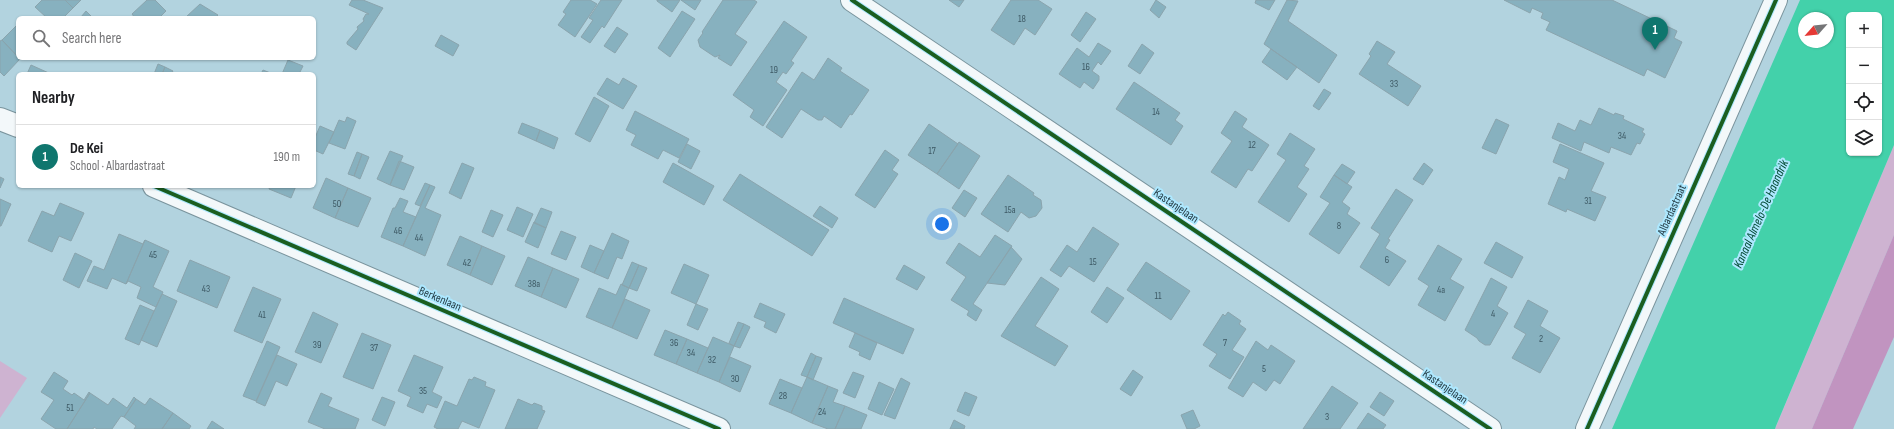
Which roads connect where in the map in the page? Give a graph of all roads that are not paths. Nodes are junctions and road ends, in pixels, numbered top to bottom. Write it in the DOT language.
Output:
graph roads {
  1 [pos="852,0"];
  2 [pos="1776,0"];
  3 [pos="0,119"];
  4 [pos="16,125"];
  5 [pos="158,188"];
  6 [pos="684,422"];
  7 [pos="719,429"];
  8 [pos="1490,429"];
  9 [pos="1587,429"];
  1 -- 8 [label="street, Kastanjelaan"];
  2 -- 9 [label="street, Albardastraat"];
  3 -- 4 [label="street"];
  5 -- 6 [label="street, Berkenlaan"];
  6 -- 7 [label="street, Berkenlaan"];
}
